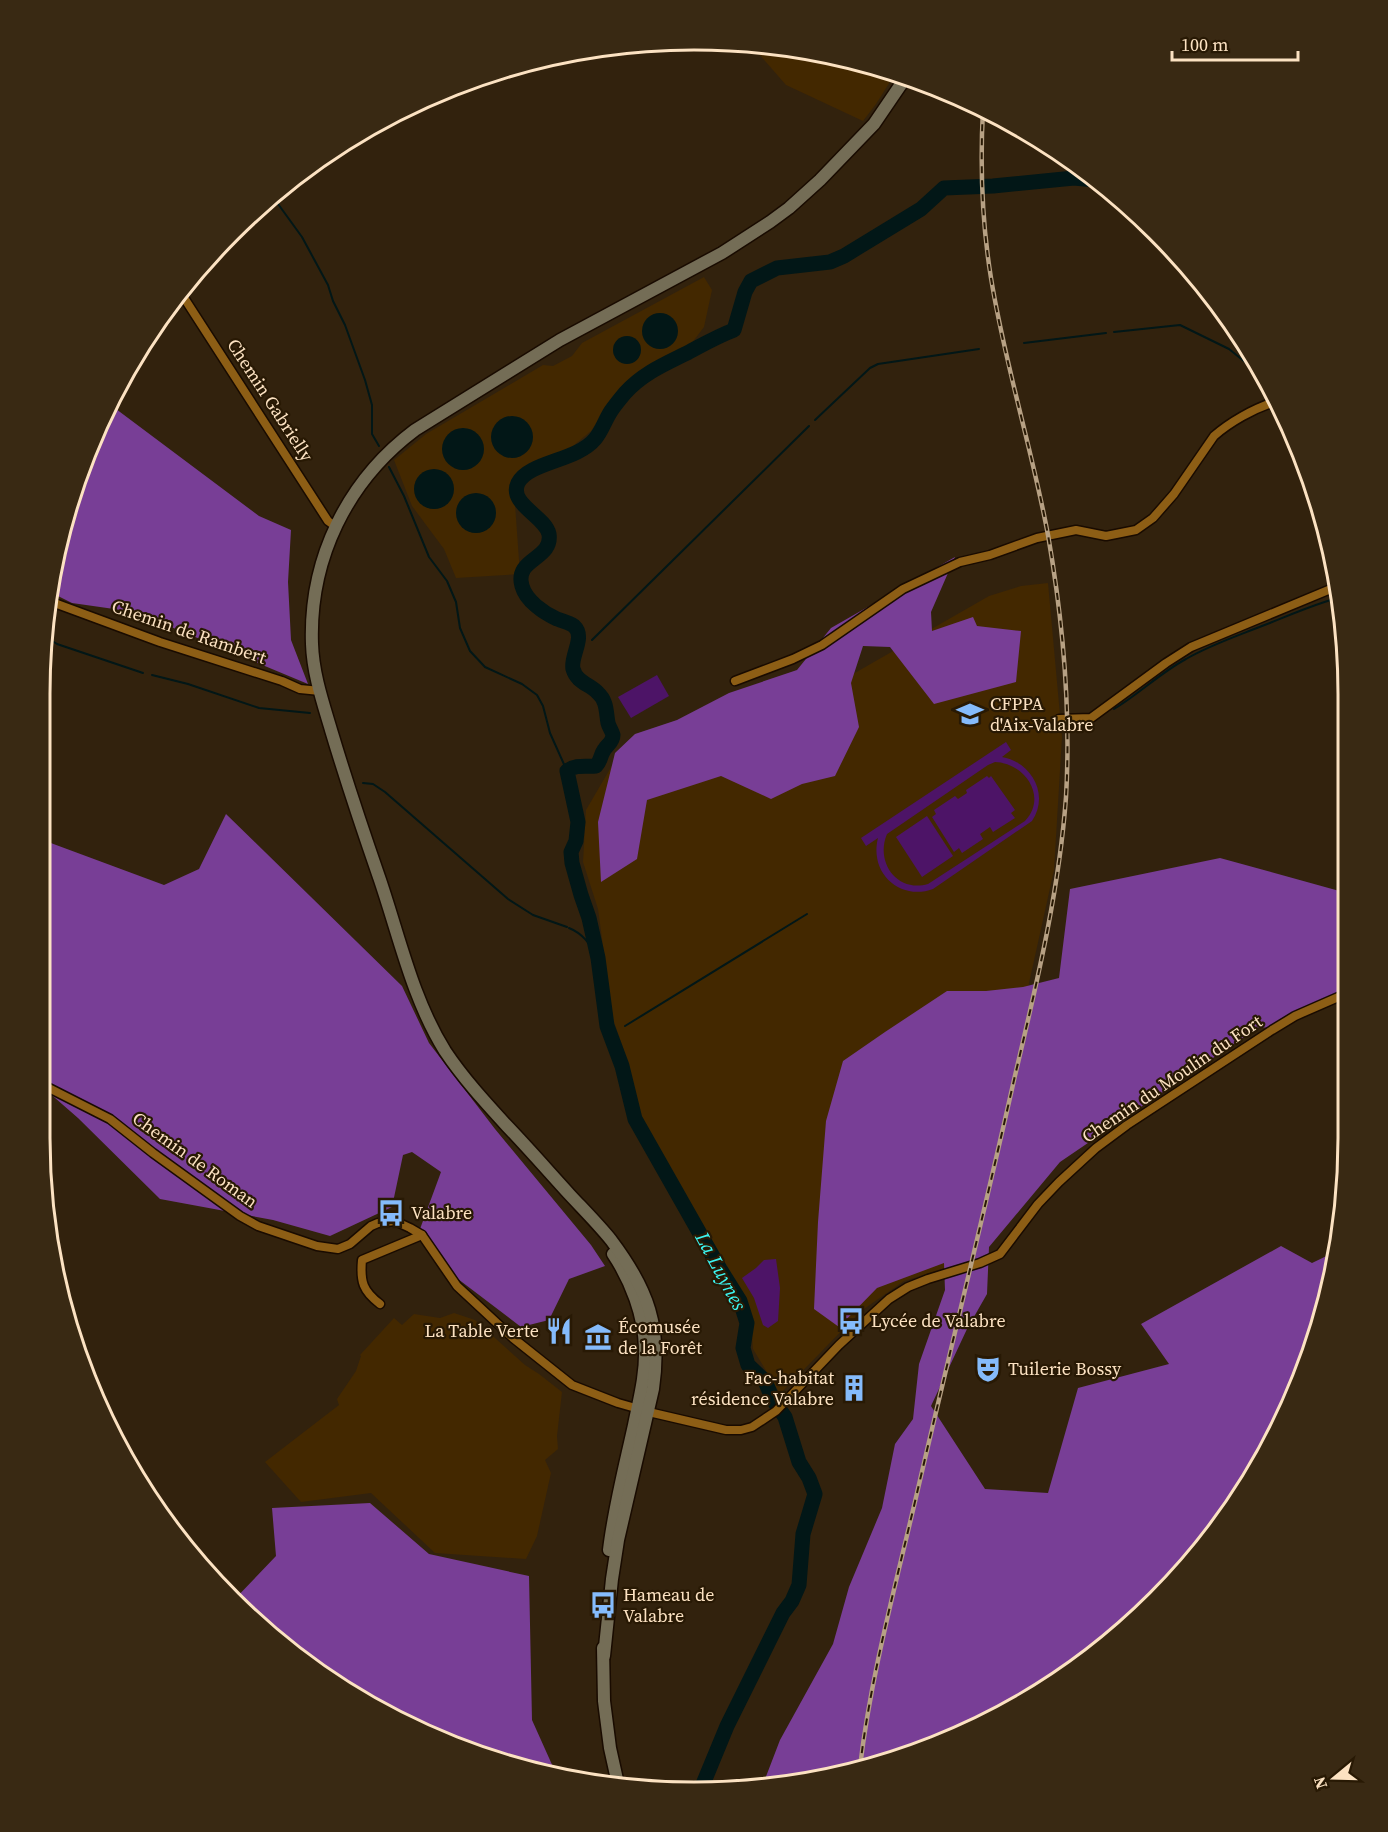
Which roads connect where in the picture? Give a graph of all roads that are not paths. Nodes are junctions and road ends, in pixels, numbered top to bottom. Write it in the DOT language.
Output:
graph roads {
  1 [pos="901,84"];
  2 [pos="185,299"];
  3 [pos="1269,404"];
  4 [pos="335,526"];
  5 [pos="1330,589"];
  6 [pos="56,604"];
  7 [pos="735,681"];
  8 [pos="320,692"];
  9 [pos="1059,719"];
  10 [pos="1338,997"];
  11 [pos="50,1089"];
  12 [pos="422,1235"];
  13 [pos="380,1304"];
  14 [pos="646,1411"];
  15 [pos="776,1411"];
  16 [pos="617,1778"];
  1 -- 4 [label="main road"];
  2 -- 4 [label="street, Chemin Gabrielly"];
  3 -- 7 [label="street"];
  4 -- 8 [label="main road"];
  5 -- 9 [label="street"];
  6 -- 8 [label="street, Chemin de Rambert"];
  8 -- 14 [label="main road"];
  10 -- 15 [label="street, Chemin du Moulin du Fort"];
  11 -- 12 [label="street, Chemin de Roman"];
  12 -- 13 [label="street"];
  12 -- 14 [label="street, Chemin de Roman"];
  14 -- 15 [label="street, Chemin de Roman"];
  14 -- 16 [label="main road"];
}
